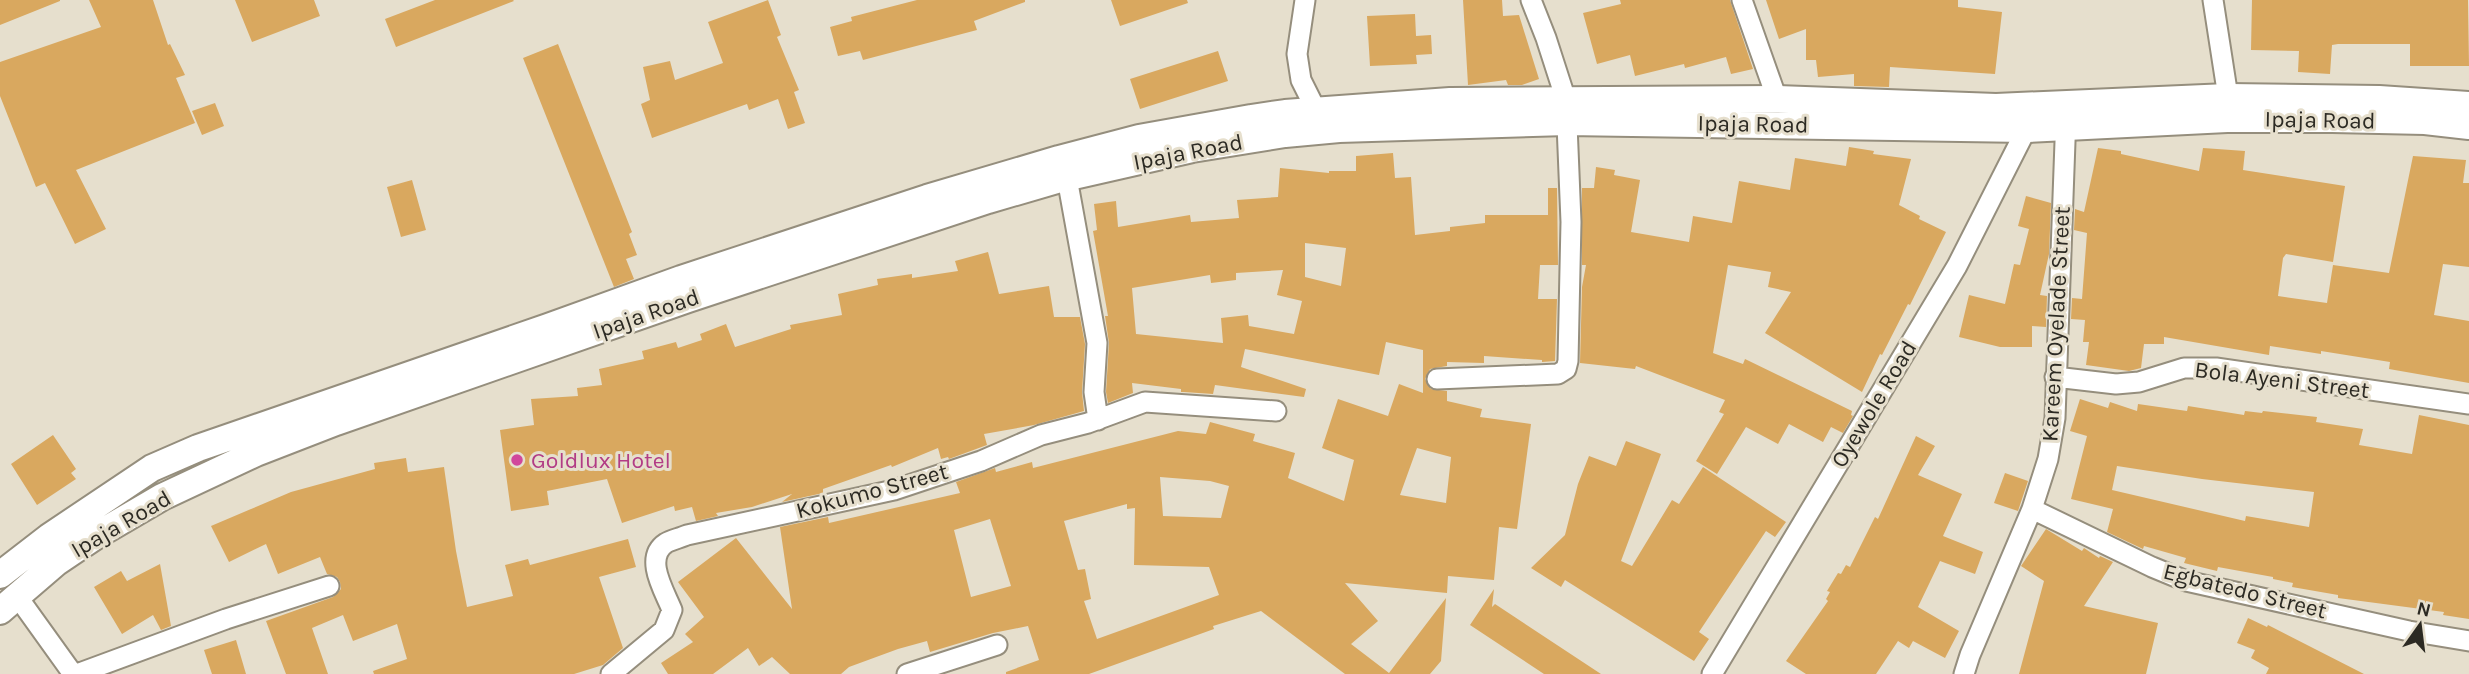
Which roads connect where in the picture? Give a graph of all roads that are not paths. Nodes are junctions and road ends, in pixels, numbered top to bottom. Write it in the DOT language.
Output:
graph roads {
  1 [pos="1305,0"];
  2 [pos="1531,0"];
  3 [pos="1742,0"];
  4 [pos="2213,0"];
  5 [pos="1777,99"];
  6 [pos="2469,105"];
  7 [pos="2228,108"];
  8 [pos="1316,110"];
  9 [pos="1567,111"];
  10 [pos="2066,116"];
  11 [pos="2032,118"];
  12 [pos="2469,126"];
  13 [pos="1192,139"];
  14 [pos="1067,178"];
  15 [pos="2055,377"];
  16 [pos="1437,379"];
  17 [pos="2469,404"];
  18 [pos="1276,411"];
  19 [pos="1098,420"];
  20 [pos="2032,509"];
  21 [pos="0,575"];
  22 [pos="329,586"];
  23 [pos="8,603"];
  24 [pos="2469,641"];
  25 [pos="997,645"];
  26 [pos="75,674"];
  27 [pos="611,674"];
  28 [pos="907,674"];
  29 [pos="1712,674"];
  30 [pos="1964,674"];
  1 -- 8 [label="street"];
  2 -- 9 [label="street"];
  3 -- 5 [label="street"];
  4 -- 7 [label="street"];
  5 -- 9 [label="main road, Ipaja Road"];
  5 -- 11 [label="main road, Ipaja Road"];
  6 -- 7 [label="main road, Ipaja Road"];
  7 -- 10 [label="main road, Ipaja Road"];
  7 -- 12 [label="main road, Ipaja Road"];
  8 -- 9 [label="main road, Ipaja Road"];
  8 -- 13 [label="main road, Ipaja Road"];
  9 -- 11 [label="main road, Ipaja Road"];
  9 -- 13 [label="main road, Ipaja Road"];
  9 -- 16 [label="street"];
  10 -- 11 [label="main road, Ipaja Road"];
  10 -- 15 [label="street, Kareem Oyelade Street"];
  11 -- 29 [label="street, Oyewole Road"];
  13 -- 14 [label="main road, Ipaja Road"];
  13 -- 21 [label="main road, Ipaja Road"];
  14 -- 19 [label="street"];
  14 -- 23 [label="main road, Ipaja Road"];
  15 -- 17 [label="street, Bola Ayeni Street"];
  15 -- 20 [label="street, Kareem Oyelade Street"];
  18 -- 19 [label="street, Kokumo Street"];
  19 -- 27 [label="street, Kokumo Street"];
  20 -- 24 [label="street, Egbatedo Street"];
  20 -- 30 [label="street, Kareem Oyelade Street"];
  22 -- 26 [label="street"];
  23 -- 26 [label="street"];
  25 -- 28 [label="street"];
}
